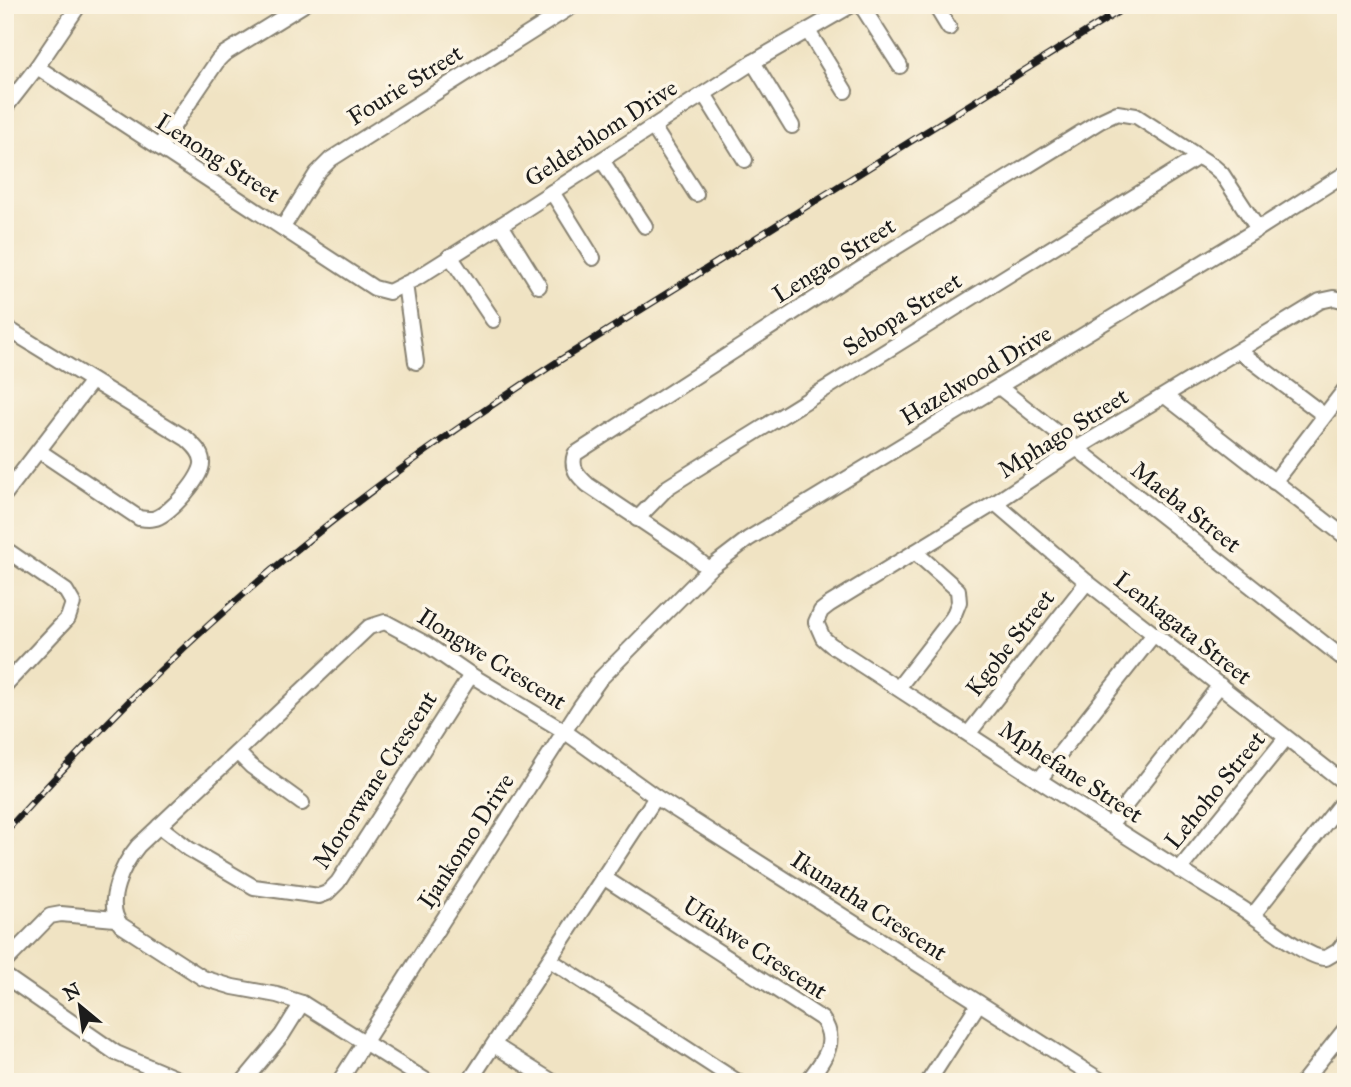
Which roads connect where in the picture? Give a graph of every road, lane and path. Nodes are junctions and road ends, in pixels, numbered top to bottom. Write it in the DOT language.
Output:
graph roads {
  1 [pos="79,5"];
  2 [pos="303,5"];
  3 [pos="574,5"];
  4 [pos="852,5"];
  5 [pos="861,5"];
  6 [pos="935,5"];
  7 [pos="949,27"];
  8 [pos="808,31"];
  9 [pos="753,62"];
  10 [pos="900,66"];
  11 [pos="37,67"];
  12 [pos="845,91"];
  13 [pos="704,94"];
  14 [pos="5,108"];
  15 [pos="792,126"];
  16 [pos="653,127"];
  17 [pos="159,147"];
  18 [pos="1198,157"];
  19 [pos="602,160"];
  20 [pos="745,160"];
  21 [pos="1339,176"];
  22 [pos="1346,189"];
  23 [pos="552,192"];
  24 [pos="696,194"];
  25 [pos="501,225"];
  26 [pos="645,226"];
  27 [pos="283,227"];
  28 [pos="1258,229"];
  29 [pos="450,256"];
  30 [pos="593,258"];
  31 [pos="405,284"];
  32 [pos="539,286"];
  33 [pos="374,288"];
  34 [pos="1346,301"];
  35 [pos="493,320"];
  36 [pos="5,327"];
  37 [pos="1239,351"];
  38 [pos="416,362"];
  39 [pos="92,381"];
  40 [pos="999,387"];
  41 [pos="1346,388"];
  42 [pos="1165,396"];
  43 [pos="1324,415"];
  44 [pos="1076,449"];
  45 [pos="39,451"];
  46 [pos="1274,482"];
  47 [pos="5,494"];
  48 [pos="995,503"];
  49 [pos="637,519"];
  50 [pos="1346,537"];
  51 [pos="5,549"];
  52 [pos="915,552"];
  53 [pos="709,569"];
  54 [pos="1087,582"];
  55 [pos="830,604"];
  56 [pos="1154,634"];
  57 [pos="645,635"];
  58 [pos="1346,662"];
  59 [pos="471,675"];
  60 [pos="5,685"];
  61 [pos="1220,685"];
  62 [pos="898,688"];
  63 [pos="565,731"];
  64 [pos="968,733"];
  65 [pos="1286,738"];
  66 [pos="238,753"];
  67 [pos="1039,780"];
  68 [pos="1346,784"];
  69 [pos="656,797"];
  70 [pos="1346,797"];
  71 [pos="302,803"];
  72 [pos="1110,825"];
  73 [pos="159,826"];
  74 [pos="1179,870"];
  75 [pos="603,877"];
  76 [pos="1253,915"];
  77 [pos="115,919"];
  78 [pos="1346,940"];
  79 [pos="550,960"];
  80 [pos="5,962"];
  81 [pos="5,976"];
  82 [pos="302,1003"];
  83 [pos="979,1003"];
  84 [pos="1346,1028"];
  85 [pos="364,1042"];
  86 [pos="494,1045"];
  87 [pos="185,1082"];
  88 [pos="243,1082"];
  89 [pos="338,1082"];
  90 [pos="428,1082"];
  91 [pos="469,1082"];
  92 [pos="554,1082"];
  93 [pos="737,1082"];
  94 [pos="807,1082"];
  95 [pos="928,1082"];
  96 [pos="1103,1082"];
  97 [pos="1303,1082"];
  1 -- 11 [label="street"];
  2 -- 17 [label="street"];
  3 -- 27 [label="street, Fourie Street"];
  4 -- 8 [label="street, Gelderblom Drive"];
  5 -- 10 [label="street"];
  6 -- 7 [label="street"];
  8 -- 9 [label="street, Gelderblom Drive"];
  8 -- 12 [label="street"];
  9 -- 13 [label="street, Gelderblom Drive"];
  9 -- 15 [label="street"];
  11 -- 14 [label="street"];
  11 -- 17 [label="street, Lenong Street"];
  13 -- 16 [label="street, Gelderblom Drive"];
  13 -- 20 [label="street"];
  16 -- 19 [label="street, Gelderblom Drive"];
  16 -- 24 [label="street"];
  17 -- 27 [label="street, Lenong Street"];
  18 -- 28 [label="street, Lengao Street"];
  18 -- 49 [label="street, Sebopa Street"];
  18 -- 49 [label="street, Lengao Street"];
  19 -- 23 [label="street, Gelderblom Drive"];
  19 -- 26 [label="street"];
  21 -- 22 [label="street"];
  21 -- 28 [label="street, Hazelwood Drive"];
  23 -- 25 [label="street, Gelderblom Drive"];
  23 -- 30 [label="street"];
  25 -- 29 [label="street, Gelderblom Drive"];
  25 -- 32 [label="street"];
  27 -- 33 [label="street, Lenong Street"];
  28 -- 40 [label="street, Hazelwood Drive"];
  29 -- 31 [label="street, Gelderblom Drive"];
  29 -- 35 [label="street"];
  31 -- 33 [label="street, Gelderblom Drive"];
  31 -- 38 [label="street"];
  34 -- 37 [label="street, Mphago Street"];
  36 -- 39 [label="street"];
  37 -- 42 [label="street, Mphago Street"];
  37 -- 43 [label="street"];
  39 -- 45 [label="street"];
  39 -- 45 [label="street"];
  40 -- 44 [label="street, Maeba Street"];
  40 -- 53 [label="street, Hazelwood Drive"];
  41 -- 43 [label="street"];
  42 -- 44 [label="street, Mphago Street"];
  42 -- 46 [label="street"];
  43 -- 46 [label="street"];
  44 -- 48 [label="street, Mphago Street"];
  44 -- 58 [label="street, Maeba Street"];
  45 -- 47 [label="street"];
  46 -- 50 [label="street"];
  48 -- 52 [label="street, Mphago Street"];
  48 -- 54 [label="street, Lenkagata Street"];
  49 -- 53 [label="street, Lengao Street"];
  51 -- 60 [label="street"];
  52 -- 55 [label="street, Mphago Street"];
  52 -- 62 [label="street"];
  53 -- 57 [label="street, Hazelwood Drive"];
  54 -- 56 [label="street, Lenkagata Street"];
  54 -- 64 [label="street, Kgobe Street"];
  55 -- 62 [label="street, Mphefane Street"];
  56 -- 61 [label="street, Lenkagata Street"];
  56 -- 67 [label="street"];
  57 -- 63 [label="street, Ijankomo Drive"];
  59 -- 63 [label="street, Ilongwe Crescent"];
  59 -- 66 [label="street, Ilongwe Crescent"];
  59 -- 73 [label="street, Mororwane Crescent"];
  61 -- 65 [label="street, Lenkagata Street"];
  61 -- 72 [label="street"];
  62 -- 64 [label="street, Mphefane Street"];
  63 -- 69 [label="street, Ikunatha Crescent"];
  63 -- 85 [label="street, Ijankomo Drive"];
  64 -- 67 [label="street, Mphefane Street"];
  65 -- 68 [label="street, Lenkagata Street"];
  65 -- 74 [label="street, Lehoho Street"];
  66 -- 71 [label="street"];
  66 -- 73 [label="street, Ilongwe Crescent"];
  67 -- 72 [label="street, Mphefane Street"];
  69 -- 75 [label="street"];
  69 -- 83 [label="street, Ikunatha Crescent"];
  70 -- 76 [label="street"];
  72 -- 74 [label="street, Mphefane Street"];
  73 -- 77 [label="street, Ilongwe Crescent"];
  74 -- 76 [label="street, Mphefane Street"];
  75 -- 79 [label="street"];
  75 -- 94 [label="street, Ufukwe Crescent"];
  76 -- 78 [label="street, Mphefane Street"];
  77 -- 80 [label="street"];
  77 -- 82 [label="street"];
  79 -- 86 [label="street"];
  79 -- 93 [label="street"];
  81 -- 87 [label="street"];
  82 -- 85 [label="street"];
  82 -- 88 [label="street"];
  83 -- 95 [label="street"];
  83 -- 96 [label="street, Ikunatha Crescent"];
  84 -- 97 [label="street"];
  85 -- 89 [label="street, Ijankomo Drive"];
  85 -- 90 [label="street"];
  86 -- 91 [label="street"];
  86 -- 92 [label="street"];
}
